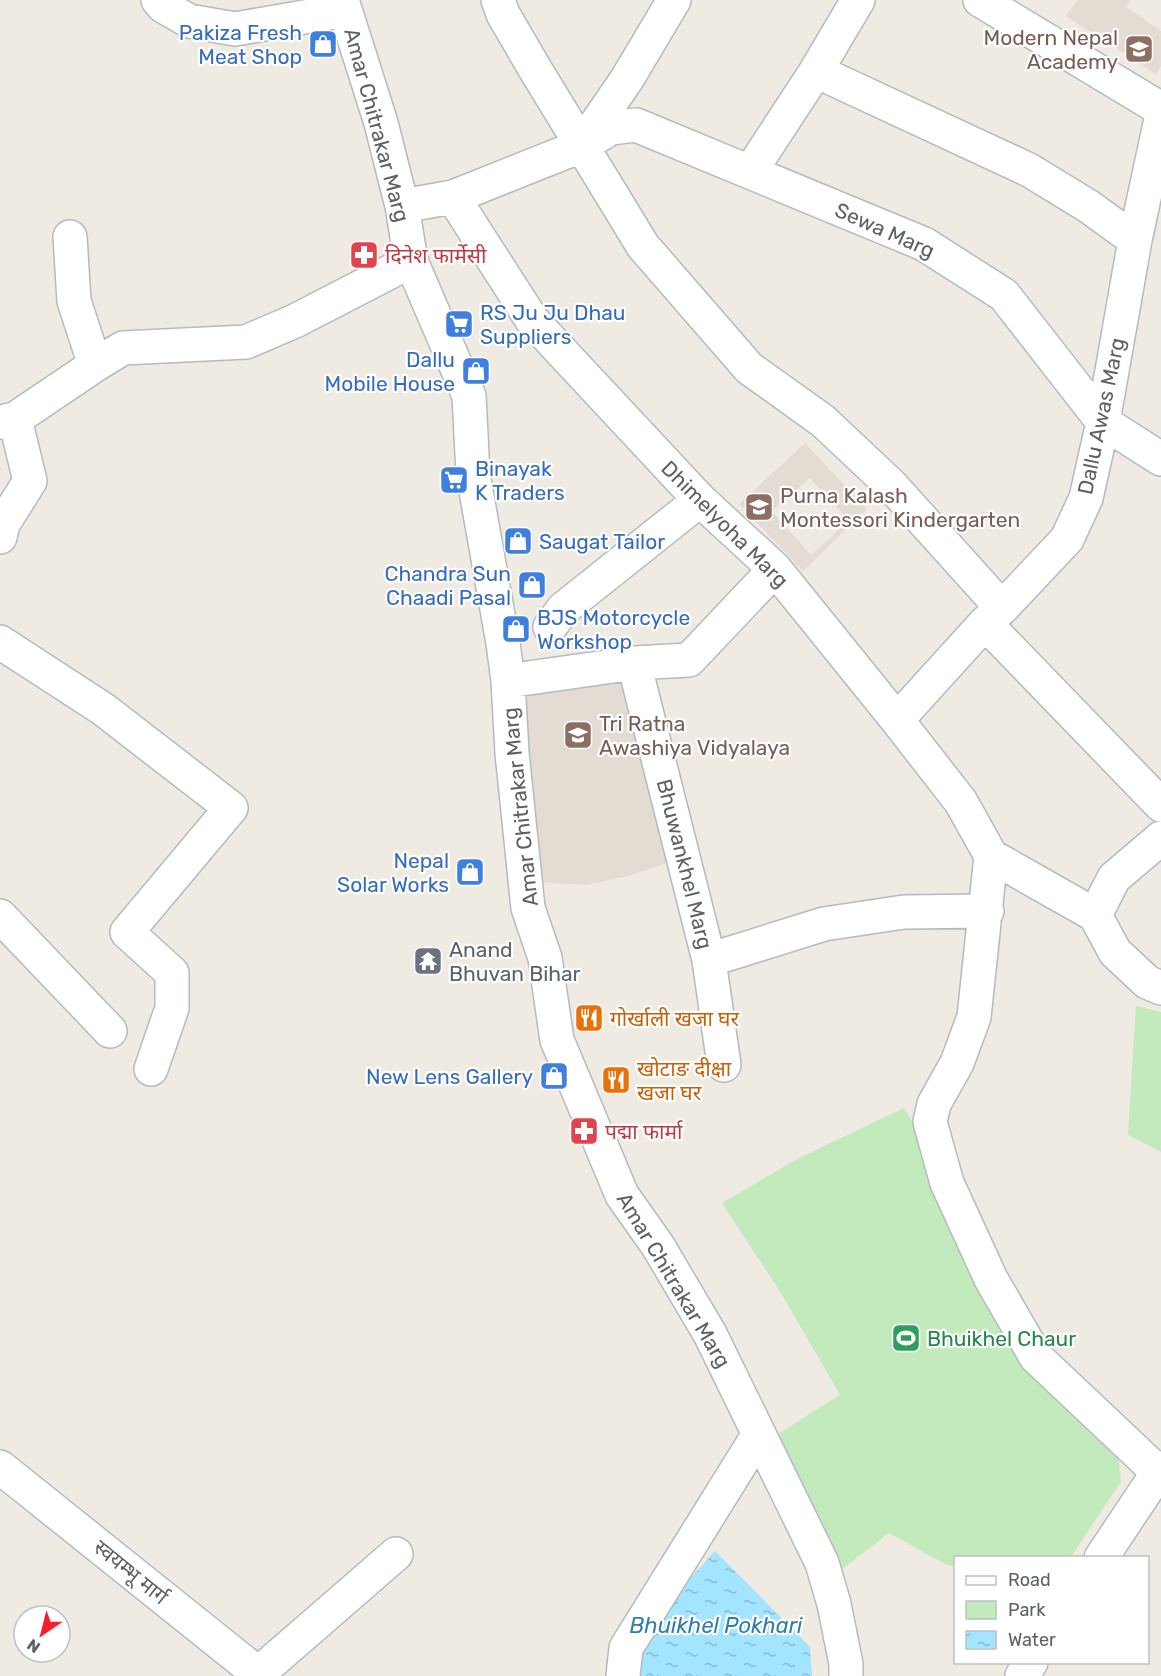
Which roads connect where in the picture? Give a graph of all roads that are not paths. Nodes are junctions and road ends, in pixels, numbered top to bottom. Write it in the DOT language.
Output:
graph roads {
  1 [pos="158,0"];
  2 [pos="498,0"];
  3 [pos="674,0"];
  4 [pos="858,0"];
  5 [pos="980,0"];
  6 [pos="343,5"];
  7 [pos="816,71"];
  8 [pos="1161,109"];
  9 [pos="1161,119"];
  10 [pos="581,146"];
  11 [pos="750,172"];
  12 [pos="453,198"];
  13 [pos="402,206"];
  14 [pos="70,237"];
  15 [pos="1135,240"];
  16 [pos="411,261"];
  17 [pos="95,364"];
  18 [pos="7,421"];
  19 [pos="1103,422"];
  20 [pos="1161,459"];
  21 [pos="700,500"];
  22 [pos="0,537"];
  23 [pos="775,569"];
  24 [pos="993,615"];
  25 [pos="550,627"];
  26 [pos="0,642"];
  27 [pos="634,663"];
  28 [pos="508,681"];
  29 [pos="897,720"];
  30 [pos="1161,805"];
  31 [pos="1161,838"];
  32 [pos="991,856"];
  33 [pos="987,911"];
  34 [pos="1095,915"];
  35 [pos="0,916"];
  36 [pos="709,960"];
  37 [pos="1161,988"];
  38 [pos="110,1031"];
  39 [pos="724,1065"];
  40 [pos="151,1069"];
  41 [pos="759,1434"];
  42 [pos="0,1467"];
  43 [pos="1160,1472"];
  44 [pos="396,1554"];
  45 [pos="1102,1556"];
  46 [pos="260,1675"];
  47 [pos="623,1676"];
  48 [pos="846,1676"];
  1 -- 6 [label="street"];
  2 -- 10 [label="street"];
  3 -- 10 [label="street"];
  4 -- 7 [label="street"];
  5 -- 8 [label="street"];
  6 -- 13 [label="street, Amar Chitrakar Marg"];
  7 -- 11 [label="street"];
  7 -- 15 [label="street"];
  9 -- 15 [label="street, Dallu Awas Marg"];
  10 -- 11 [label="street, Sewa Marg"];
  10 -- 12 [label="street, Sewa Marg"];
  10 -- 24 [label="street"];
  11 -- 19 [label="street, Sewa Marg"];
  12 -- 13 [label="street, Sewa Marg"];
  12 -- 21 [label="street, Dhimelyoha Marg"];
  13 -- 16 [label="street, Amar Chitrakar Marg"];
  14 -- 17 [label="street"];
  15 -- 19 [label="street, Dallu Awas Marg"];
  16 -- 17 [label="street"];
  16 -- 28 [label="street, Amar Chitrakar Marg"];
  17 -- 18 [label="street"];
  18 -- 22 [label="street"];
  19 -- 20 [label="street, Sewa Marg"];
  19 -- 24 [label="street, Dallu Awas Marg"];
  21 -- 23 [label="street, Dhimelyoha Marg"];
  21 -- 25 [label="street"];
  23 -- 27 [label="street"];
  23 -- 29 [label="street, Dhimelyoha Marg"];
  24 -- 29 [label="street, Dallu Awas Marg"];
  24 -- 30 [label="street"];
  26 -- 40 [label="street"];
  27 -- 28 [label="street"];
  27 -- 36 [label="street, Bhuwankhel Marg"];
  28 -- 41 [label="street, Amar Chitrakar Marg"];
  29 -- 32 [label="street, Dhimelyoha Marg"];
  31 -- 34 [label="street"];
  32 -- 33 [label="street"];
  32 -- 34 [label="street"];
  33 -- 36 [label="street, Bhuwankhel Marg"];
  33 -- 43 [label="street"];
  34 -- 37 [label="street"];
  35 -- 38 [label="street"];
  36 -- 39 [label="street, Bhuwankhel Marg"];
  41 -- 47 [label="street"];
  41 -- 48 [label="street, Amar Chitrakar Marg"];
  42 -- 46 [label="street, स्वयम्भू मार्ग"];
  43 -- 45 [label="street"];
  44 -- 46 [label="street"];
}
